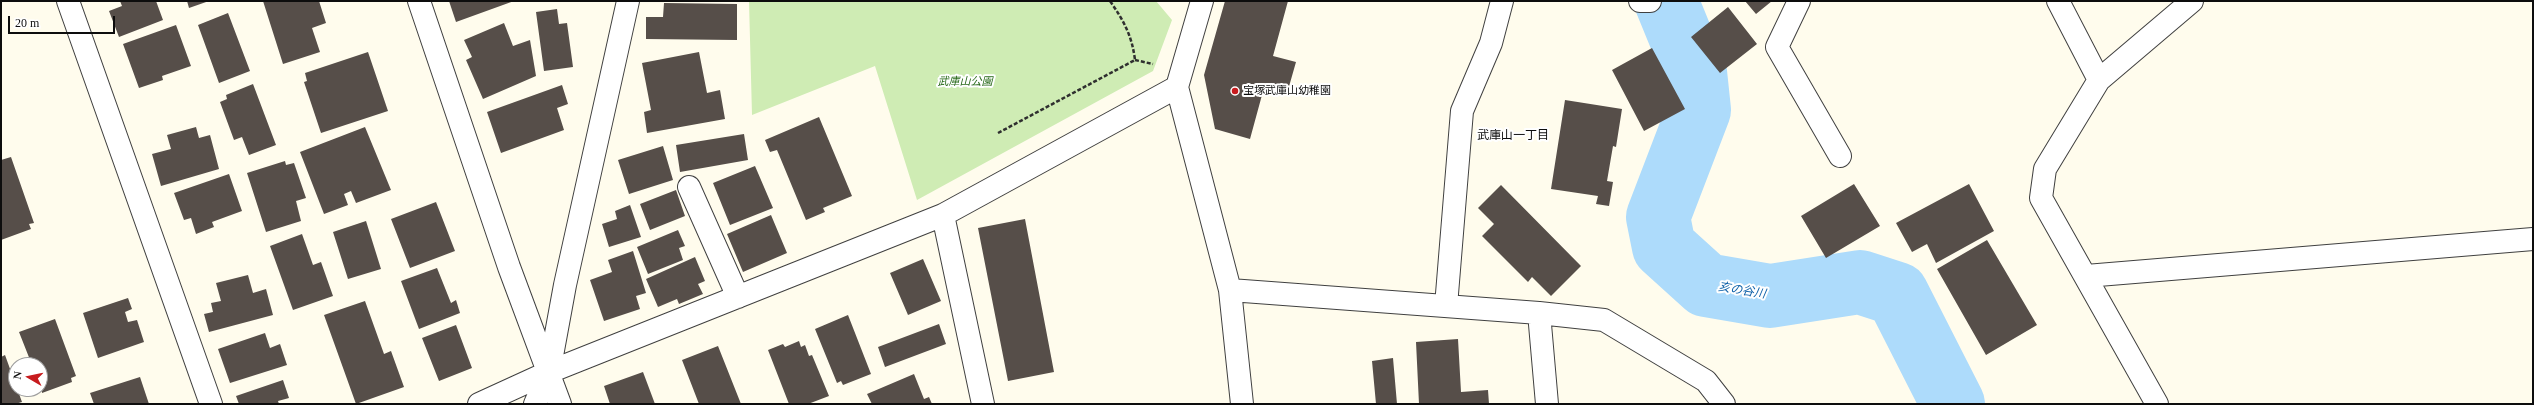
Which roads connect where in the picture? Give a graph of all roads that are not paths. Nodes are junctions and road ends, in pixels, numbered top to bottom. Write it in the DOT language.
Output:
graph roads {
  1 [pos="68,1"];
  2 [pos="419,1"];
  3 [pos="628,1"];
  4 [pos="1202,1"];
  5 [pos="1502,1"];
  6 [pos="1799,1"];
  7 [pos="2058,1"];
  8 [pos="2192,1"];
  9 [pos="2099,80"];
  10 [pos="1178,87"];
  11 [pos="1840,156"];
  12 [pos="689,187"];
  13 [pos="943,215"];
  14 [pos="2533,239"];
  15 [pos="2086,276"];
  16 [pos="1230,290"];
  17 [pos="738,297"];
  18 [pos="1446,306"];
  19 [pos="1539,313"];
  20 [pos="549,372"];
  21 [pos="211,404"];
  22 [pos="478,404"];
  23 [pos="535,404"];
  24 [pos="560,404"];
  25 [pos="983,404"];
  26 [pos="1242,404"];
  27 [pos="1547,404"];
  28 [pos="1724,404"];
  29 [pos="2157,404"];
  1 -- 21 [label="street"];
  2 -- 20 [label="street"];
  3 -- 20 [label="street"];
  4 -- 10 [label="street"];
  5 -- 18 [label="street"];
  6 -- 11 [label="street"];
  7 -- 9 [label="street"];
  8 -- 9 [label="street"];
  9 -- 15 [label="street"];
  10 -- 13 [label="street"];
  10 -- 16 [label="street"];
  12 -- 17 [label="street"];
  13 -- 17 [label="street"];
  13 -- 25 [label="street"];
  14 -- 15 [label="street"];
  15 -- 29 [label="street"];
  16 -- 18 [label="street"];
  16 -- 26 [label="street"];
  17 -- 20 [label="street"];
  18 -- 19 [label="street"];
  19 -- 27 [label="street"];
  19 -- 28 [label="street"];
  20 -- 22 [label="street"];
  20 -- 23 [label="street"];
  20 -- 24 [label="street"];
}
